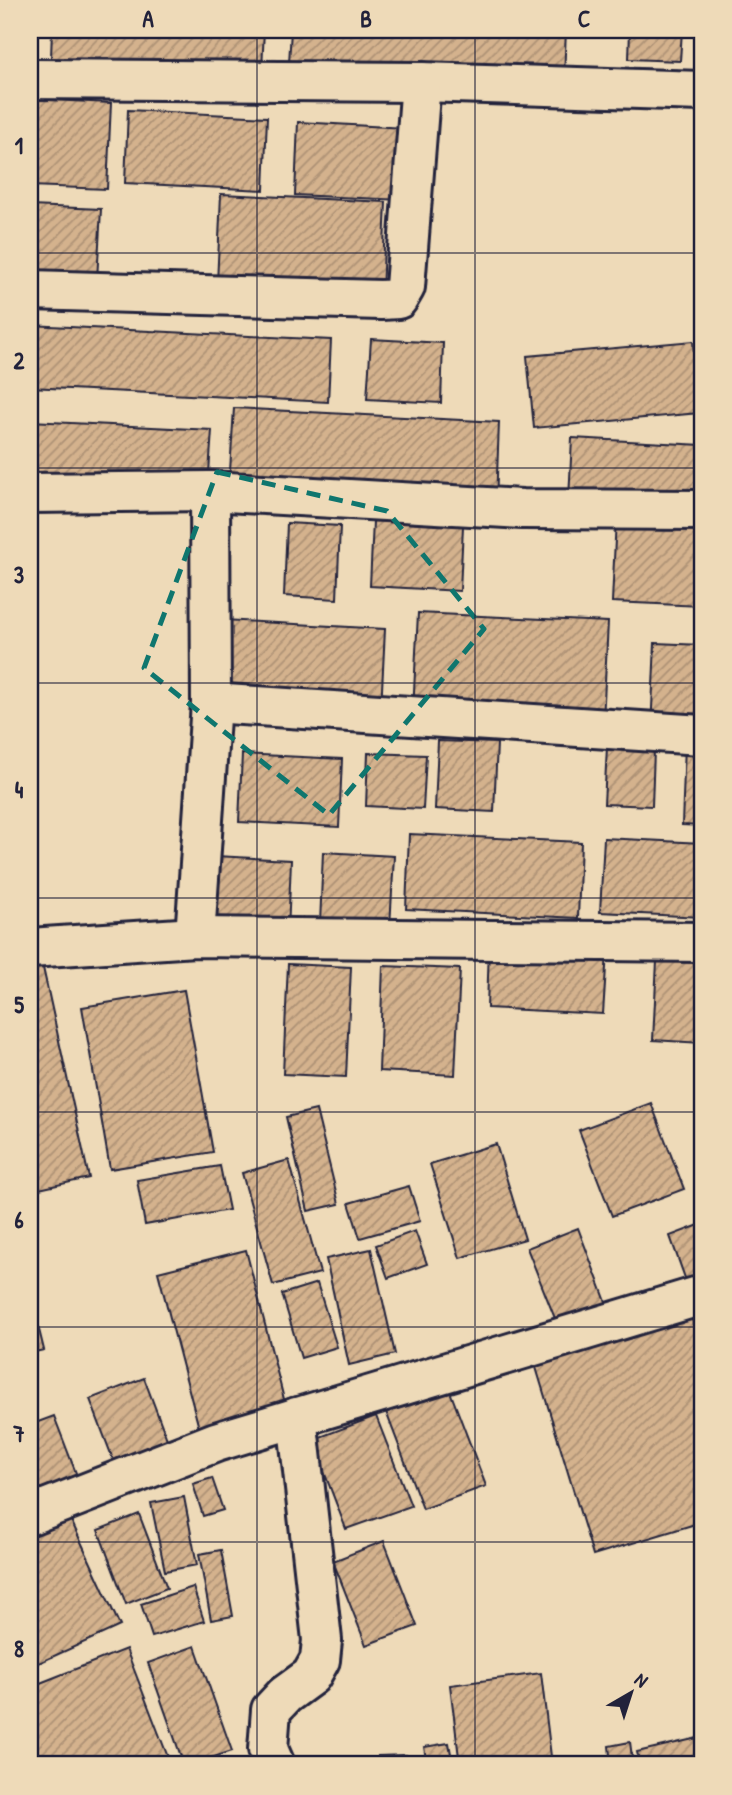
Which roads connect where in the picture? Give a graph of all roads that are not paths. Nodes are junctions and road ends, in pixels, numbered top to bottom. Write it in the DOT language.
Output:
graph roads {
  1 [pos="30,79"];
  2 [pos="421,82"];
  3 [pos="702,90"];
  4 [pos="30,290"];
  5 [pos="209,491"];
  6 [pos="30,493"];
  7 [pos="702,510"];
  8 [pos="211,703"];
  9 [pos="702,735"];
  10 [pos="195,937"];
  11 [pos="702,943"];
  12 [pos="30,948"];
  13 [pos="702,1295"];
  14 [pos="297,1417"];
  15 [pos="30,1515"];
  16 [pos="275,1765"];
  1 -- 2 [label="street"];
  2 -- 3 [label="street"];
  2 -- 4 [label="street"];
  5 -- 6 [label="street"];
  5 -- 7 [label="street"];
  5 -- 8 [label="street"];
  8 -- 9 [label="street"];
  8 -- 10 [label="street"];
  10 -- 11 [label="street"];
  10 -- 12 [label="street"];
  13 -- 14 [label="street"];
  14 -- 15 [label="street"];
  14 -- 16 [label="street"];
}
